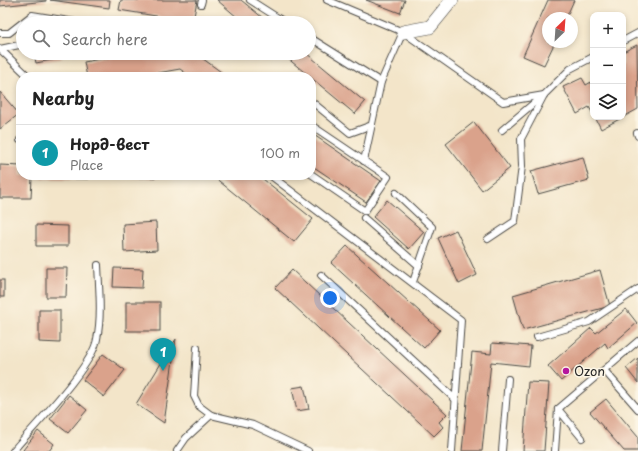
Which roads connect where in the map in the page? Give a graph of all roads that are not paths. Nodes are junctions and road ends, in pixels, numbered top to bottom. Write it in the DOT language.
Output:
graph roads {
  1 [pos="250,0"];
  2 [pos="327,0"];
  3 [pos="452,0"];
  4 [pos="275,16"];
  5 [pos="16,28"];
  6 [pos="403,32"];
  7 [pos="0,33"];
  8 [pos="638,33"];
  9 [pos="626,39"];
  10 [pos="316,41"];
  11 [pos="16,46"];
  12 [pos="0,49"];
  13 [pos="590,59"];
  14 [pos="24,72"];
  15 [pos="381,82"];
  16 [pos="544,95"];
  17 [pos="316,105"];
  18 [pos="372,125"];
  19 [pos="316,128"];
  20 [pos="502,130"];
  21 [pos="364,161"];
  22 [pos="316,177"];
  23 [pos="277,180"];
  24 [pos="396,193"];
  25 [pos="364,218"];
  26 [pos="488,239"];
  27 [pos="98,265"];
  28 [pos="419,266"];
  29 [pos="321,275"];
  30 [pos="413,282"];
  31 [pos="638,288"];
  32 [pos="537,337"];
  33 [pos="638,341"];
  34 [pos="197,348"];
  35 [pos="604,370"];
  36 [pos="508,379"];
  37 [pos="455,399"];
  38 [pos="558,409"];
  39 [pos="638,409"];
  40 [pos="211,414"];
  41 [pos="582,438"];
  42 [pos="13,451"];
  43 [pos="177,451"];
  44 [pos="308,451"];
  45 [pos="452,451"];
  46 [pos="502,451"];
  47 [pos="555,451"];
  1 -- 4 [label="lane"];
  2 -- 6 [label="lane"];
  3 -- 6 [label="street"];
  5 -- 7 [label="lane"];
  6 -- 15 [label="lane"];
  6 -- 16 [label="lane"];
  8 -- 9 [label="lane"];
  10 -- 15 [label="lane"];
  11 -- 12 [label="lane"];
  12 -- 14 [label="lane"];
  13 -- 16 [label="lane"];
  15 -- 18 [label="lane"];
  16 -- 20 [label="lane"];
  16 -- 26 [label="lane"];
  17 -- 18 [label="lane"];
  18 -- 21 [label="lane"];
  19 -- 21 [label="lane"];
  21 -- 22 [label="lane"];
  23 -- 30 [label="lane"];
  24 -- 28 [label="lane"];
  25 -- 28 [label="lane"];
  27 -- 42 [label="lane"];
  28 -- 30 [label="lane"];
  29 -- 37 [label="lane"];
  30 -- 37 [label="lane"];
  31 -- 32 [label="lane"];
  33 -- 35 [label="lane"];
  34 -- 40 [label="lane"];
  35 -- 38 [label="lane"];
  35 -- 39 [label="lane"];
  36 -- 46 [label="lane"];
  37 -- 45 [label="lane"];
  38 -- 41 [label="lane"];
  38 -- 47 [label="lane"];
  40 -- 43 [label="lane"];
  40 -- 44 [label="lane"];
}
